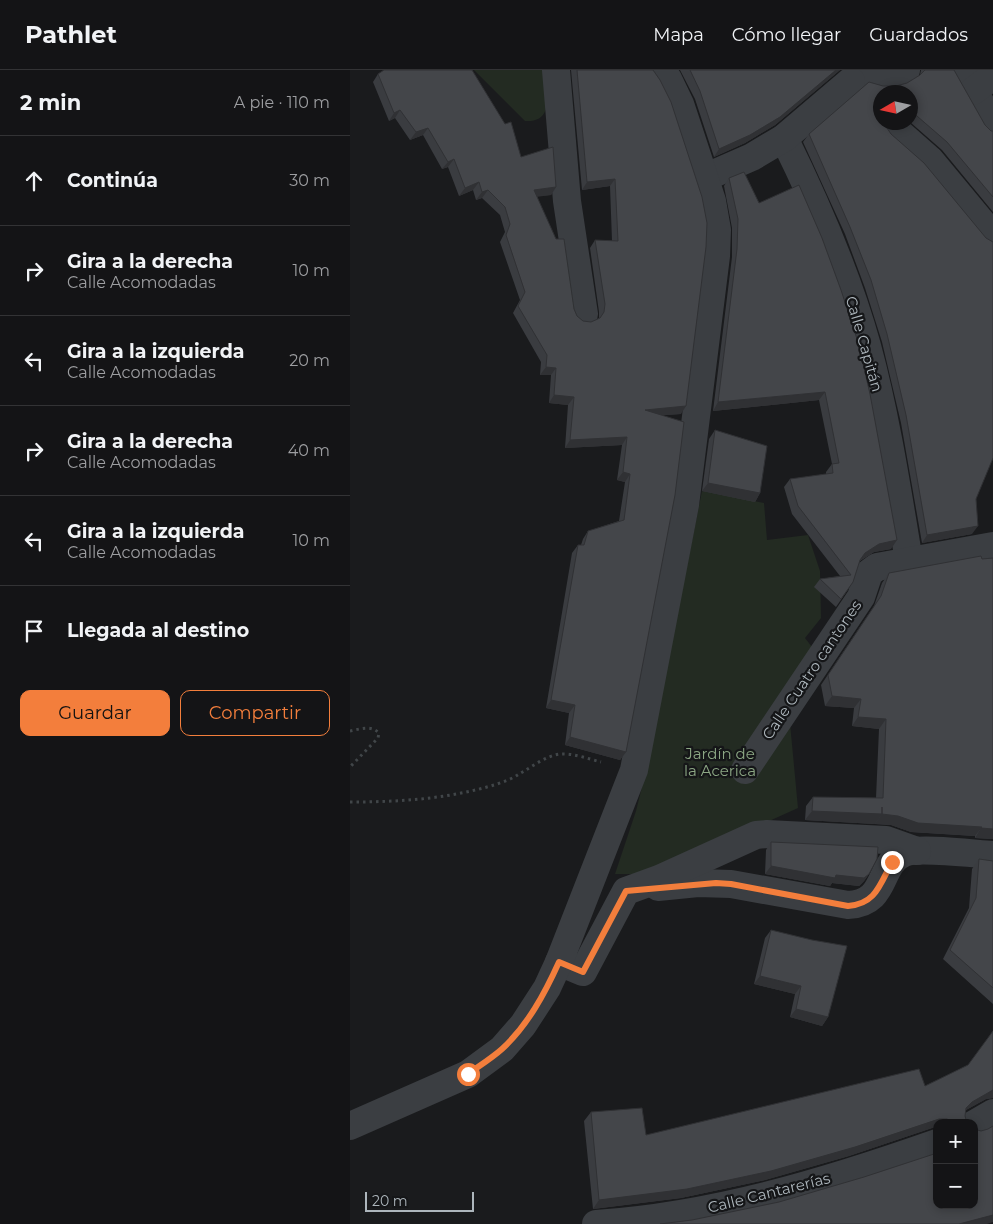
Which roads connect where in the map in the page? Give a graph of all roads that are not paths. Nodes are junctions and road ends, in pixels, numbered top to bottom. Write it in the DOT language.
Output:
graph roads {
  1 [pos="556,70"];
  2 [pos="660,70"];
  3 [pos="906,70"];
  4 [pos="857,76"];
  5 [pos="976,79"];
  6 [pos="993,125"];
  7 [pos="896,130"];
  8 [pos="784,138"];
  9 [pos="704,178"];
  10 [pos="993,236"];
  11 [pos="584,314"];
  12 [pos="993,546"];
  13 [pos="909,561"];
  14 [pos="745,770"];
  15 [pos="917,851"];
  16 [pos="993,854"];
  17 [pos="626,891"];
  18 [pos="559,962"];
  19 [pos="993,1113"];
  20 [pos="978,1122"];
  21 [pos="350,1126"];
  22 [pos="933,1144"];
  23 [pos="596,1224"];
  1 -- 11 [label="street"];
  2 -- 9 [label="street"];
  3 -- 4 [label="street"];
  4 -- 8 [label="street"];
  5 -- 6 [label="street"];
  7 -- 10 [label="street"];
  8 -- 9 [label="street"];
  8 -- 13 [label="street, Calle Capitán"];
  9 -- 18 [label="street"];
  12 -- 13 [label="street, Calle Cuatro cantones"];
  13 -- 14 [label="street, Calle Cuatro cantones"];
  15 -- 16 [label="street"];
  15 -- 17 [label="street"];
  15 -- 17 [label="street"];
  17 -- 18 [label="street"];
  18 -- 21 [label="street"];
  19 -- 20 [label="street"];
  22 -- 23 [label="street, Calle Cantarerías"];
}
